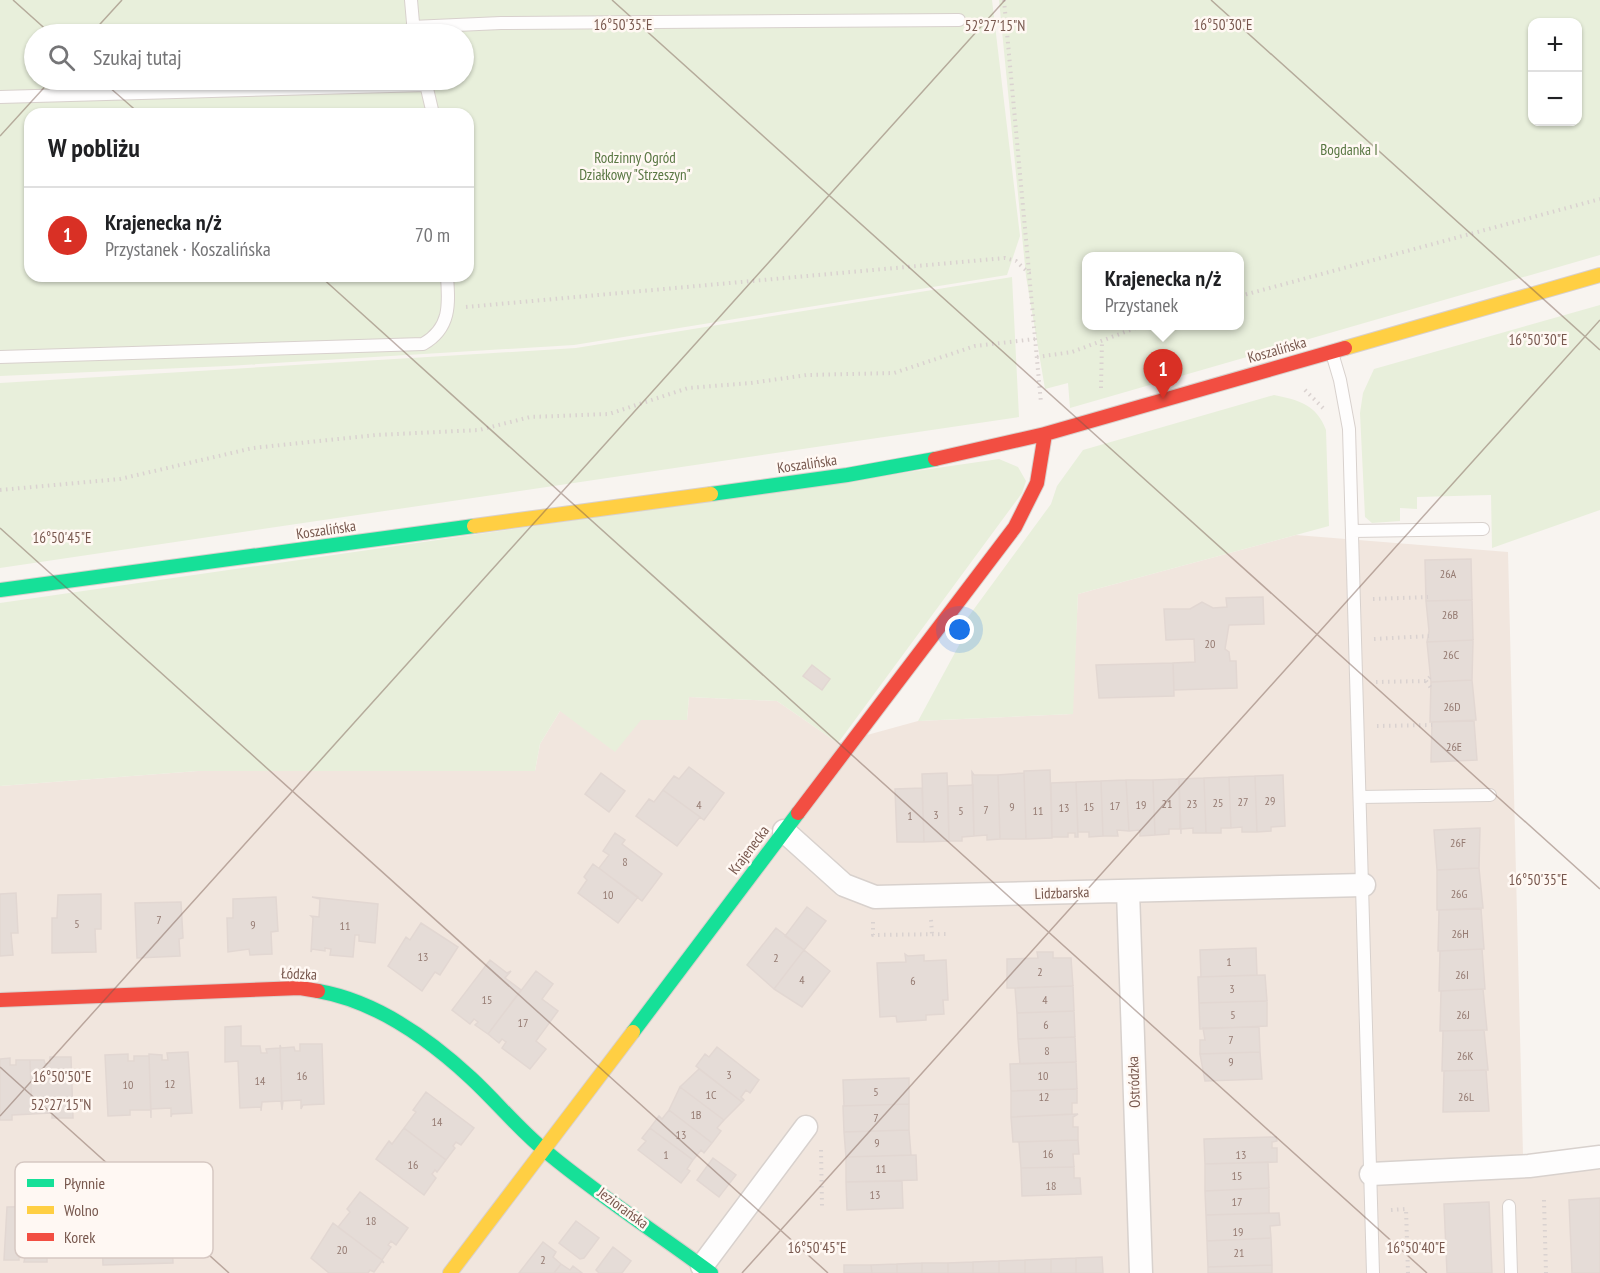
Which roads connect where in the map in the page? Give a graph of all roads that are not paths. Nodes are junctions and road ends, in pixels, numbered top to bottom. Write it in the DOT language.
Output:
graph roads {
  1 [pos="411,0"];
  2 [pos="959,20"];
  3 [pos="413,24"];
  4 [pos="474,25"];
  5 [pos="199,90"];
  6 [pos="428,90"];
  7 [pos="0,97"];
  8 [pos="432,108"];
  9 [pos="1600,275"];
  10 [pos="447,282"];
  11 [pos="1331,352"];
  12 [pos="0,357"];
  13 [pos="1045,434"];
  14 [pos="1483,529"];
  15 [pos="1353,531"];
  16 [pos="0,590"];
  17 [pos="1490,795"];
  18 [pos="1361,797"];
  19 [pos="784,831"];
  20 [pos="1364,885"];
  21 [pos="1128,891"];
  22 [pos="0,1000"];
  23 [pos="806,1127"];
  24 [pos="543,1149"];
  25 [pos="1600,1157"];
  26 [pos="1371,1174"];
  27 [pos="1509,1206"];
  28 [pos="707,1270"];
  29 [pos="450,1273"];
  30 [pos="1141,1273"];
  31 [pos="1373,1273"];
  32 [pos="1511,1273"];
  1 -- 3 [label="lane"];
  2 -- 4 [label="lane"];
  5 -- 7 [label="lane"];
  6 -- 8 [label="lane"];
  9 -- 11 [label="street, Koszalińska"];
  10 -- 12 [label="lane"];
  11 -- 13 [label="street, Koszalińska"];
  11 -- 15 [label="lane"];
  13 -- 16 [label="street, Koszalińska"];
  13 -- 19 [label="street, Krajenecka"];
  14 -- 15 [label="lane"];
  15 -- 18 [label="lane"];
  17 -- 18 [label="lane"];
  18 -- 20 [label="lane"];
  19 -- 21 [label="street, Lidzbarska"];
  19 -- 24 [label="street, Krajenecka"];
  20 -- 21 [label="street, Lidzbarska"];
  20 -- 26 [label="lane"];
  21 -- 30 [label="street, Ostródzka"];
  22 -- 24 [label="street, Łódzka"];
  23 -- 28 [label="street, Jeziorańska"];
  24 -- 28 [label="street, Jeziorańska"];
  24 -- 29 [label="street, Krajenecka"];
  25 -- 26 [label="street"];
  26 -- 31 [label="lane"];
  27 -- 32 [label="lane"];
}
